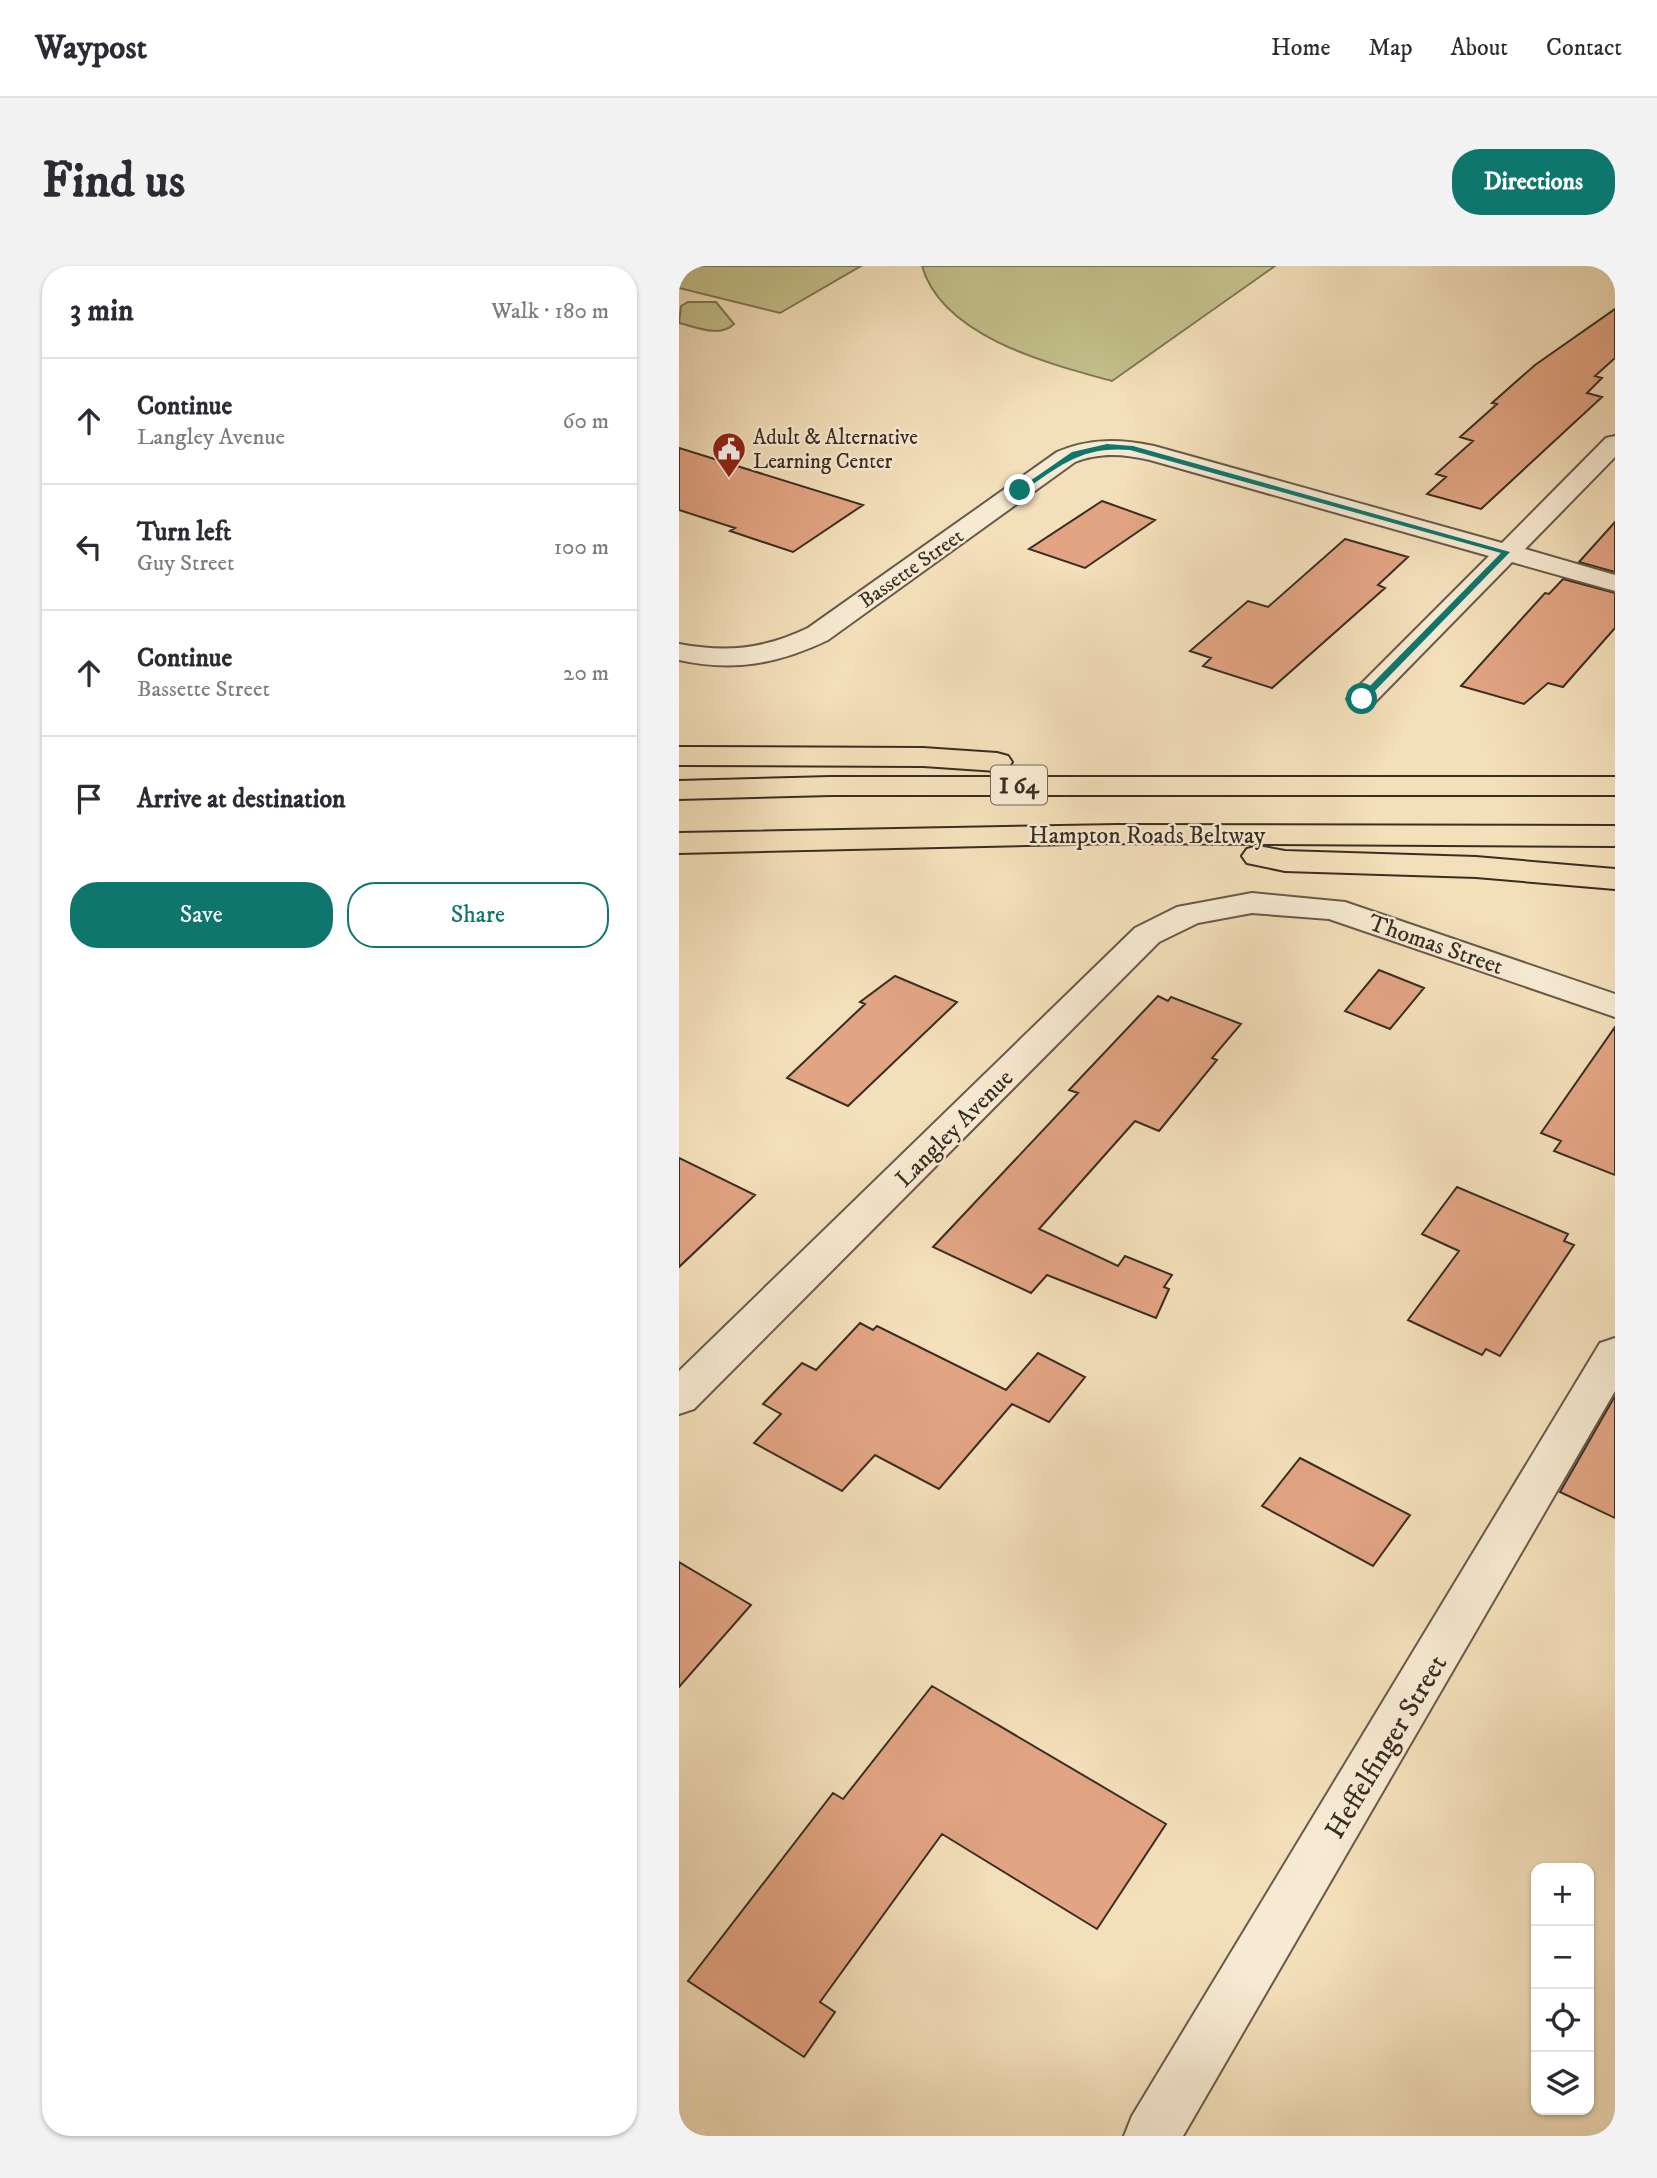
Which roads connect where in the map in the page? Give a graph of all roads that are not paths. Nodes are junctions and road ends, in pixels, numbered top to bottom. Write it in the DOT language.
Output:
graph roads {
  1 [pos="1615,443"];
  2 [pos="1506,552"];
  3 [pos="1615,583"];
  4 [pos="679,652"];
  5 [pos="1362,699"];
  6 [pos="679,756"];
  7 [pos="1359,785"];
  8 [pos="1615,786"];
  9 [pos="679,790"];
  10 [pos="1118,834"];
  11 [pos="1615,836"];
  12 [pos="679,844"];
  13 [pos="1615,879"];
  14 [pos="1252,904"];
  15 [pos="1615,1006"];
  16 [pos="1615,1354"];
  17 [pos="679,1397"];
  18 [pos="1152,2136"];
  1 -- 2 [label="street"];
  2 -- 3 [label="street, Bassette Street"];
  2 -- 4 [label="street, Bassette Street"];
  2 -- 5 [label="street"];
  6 -- 7 [label="highway"];
  7 -- 8 [label="highway, Hampton Roads Beltway / I 64"];
  7 -- 9 [label="highway, Hampton Roads Beltway / I 64"];
  10 -- 11 [label="highway, Hampton Roads Beltway / I 64"];
  10 -- 12 [label="highway, Hampton Roads Beltway / I 64"];
  10 -- 13 [label="highway"];
  14 -- 15 [label="street, Thomas Street"];
  14 -- 17 [label="street, Langley Avenue"];
  16 -- 18 [label="street, Heffelfinger Street"];
}
